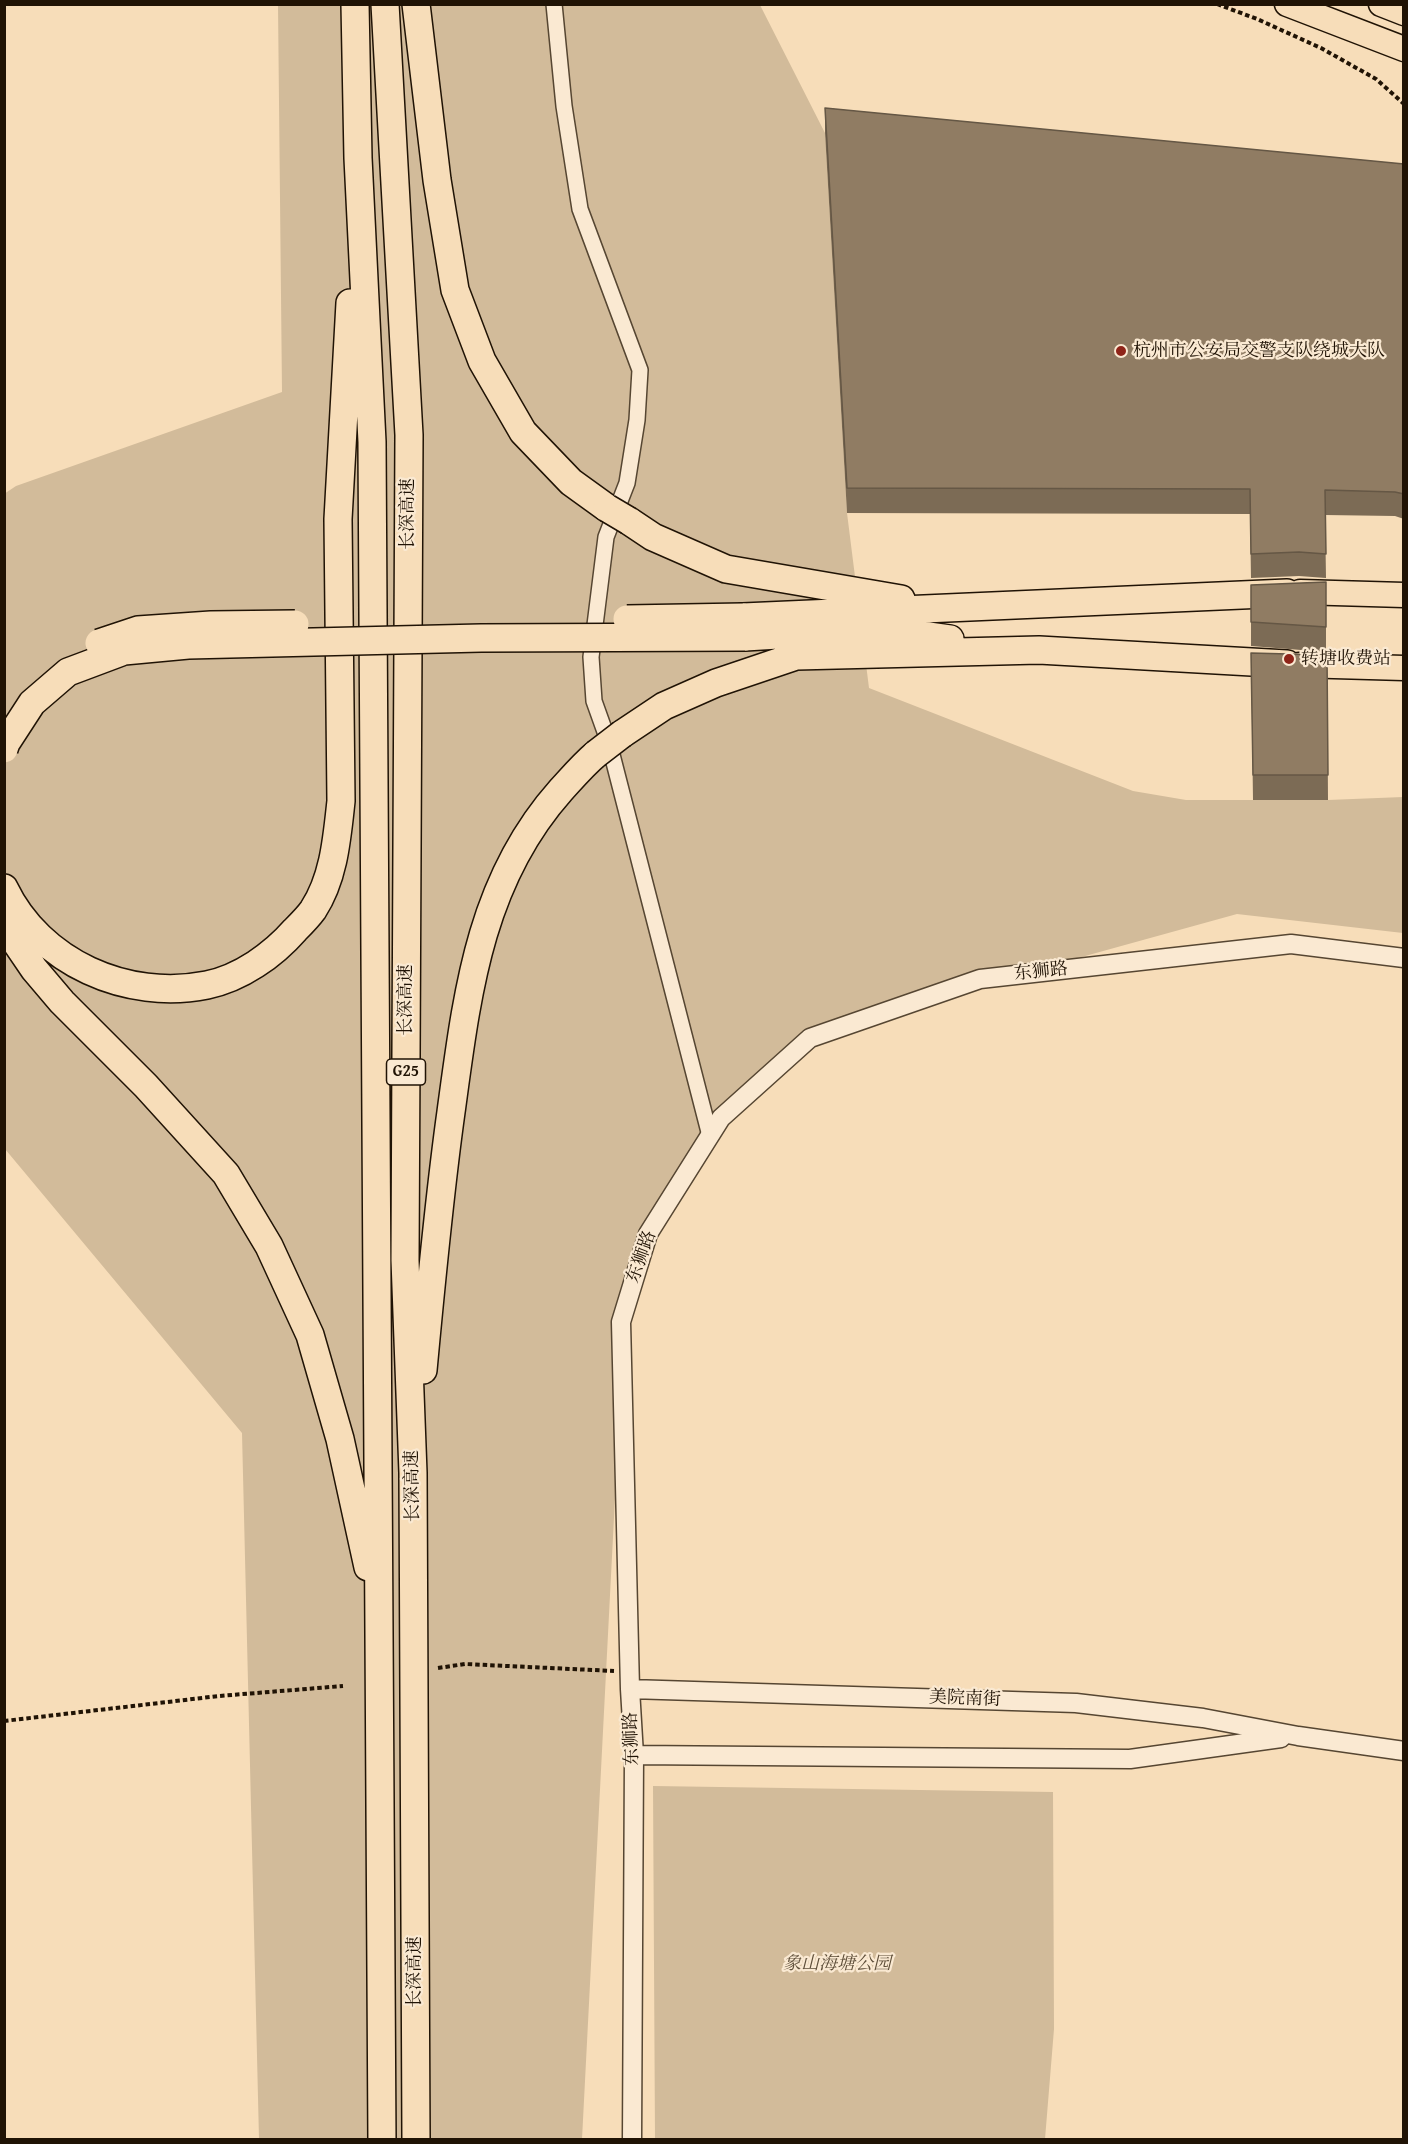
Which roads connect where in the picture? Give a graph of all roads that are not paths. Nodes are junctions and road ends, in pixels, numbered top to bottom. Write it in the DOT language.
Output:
graph roads {
  1 [pos="355,4"];
  2 [pos="385,4"];
  3 [pos="416,4"];
  4 [pos="554,4"];
  5 [pos="1287,4"];
  6 [pos="1382,4"];
  7 [pos="1404,13"];
  8 [pos="1363,34"];
  9 [pos="1404,49"];
  10 [pos="1404,54"];
  11 [pos="358,158"];
  12 [pos="1300,592"];
  13 [pos="1404,595"];
  14 [pos="967,609"];
  15 [pos="744,627"];
  16 [pos="1039,650"];
  17 [pos="1299,665"];
  18 [pos="1404,668"];
  19 [pos="4,717"];
  20 [pos="4,749"];
  21 [pos="4,888"];
  22 [pos="4,925"];
  23 [pos="1404,958"];
  24 [pos="710,1136"];
  25 [pos="413,1473"];
  26 [pos="380,1621"];
  27 [pos="630,1680"];
  28 [pos="1298,1736"];
  29 [pos="1404,1751"];
  30 [pos="634,1755"];
  31 [pos="382,2139"];
  32 [pos="416,2139"];
  33 [pos="632,2139"];
  1 -- 11 [label="highway, 长深高速 / G25"];
  2 -- 25 [label="highway, 长深高速 / G25"];
  3 -- 14 [label="highway"];
  4 -- 24 [label="street"];
  5 -- 8 [label="highway"];
  6 -- 7 [label="highway"];
  8 -- 9 [label="highway"];
  8 -- 10 [label="highway"];
  11 -- 21 [label="highway"];
  11 -- 26 [label="highway, 长深高速 / G25"];
  12 -- 13 [label="highway"];
  12 -- 14 [label="highway"];
  14 -- 15 [label="highway"];
  15 -- 16 [label="highway"];
  15 -- 19 [label="highway, bridge"];
  15 -- 20 [label="highway, bridge"];
  16 -- 17 [label="highway"];
  16 -- 25 [label="highway, bridge"];
  17 -- 18 [label="highway"];
  22 -- 26 [label="highway"];
  23 -- 24 [label="street, 东狮路"];
  24 -- 27 [label="street, 东狮路"];
  25 -- 32 [label="highway, 长深高速 / G25"];
  26 -- 31 [label="highway, 长深高速 / G25"];
  27 -- 28 [label="street, 美院南街"];
  27 -- 30 [label="street, 东狮路"];
  28 -- 29 [label="street, 美院南街"];
  28 -- 30 [label="street, 美院南街"];
  30 -- 33 [label="street, 东狮路"];
}
